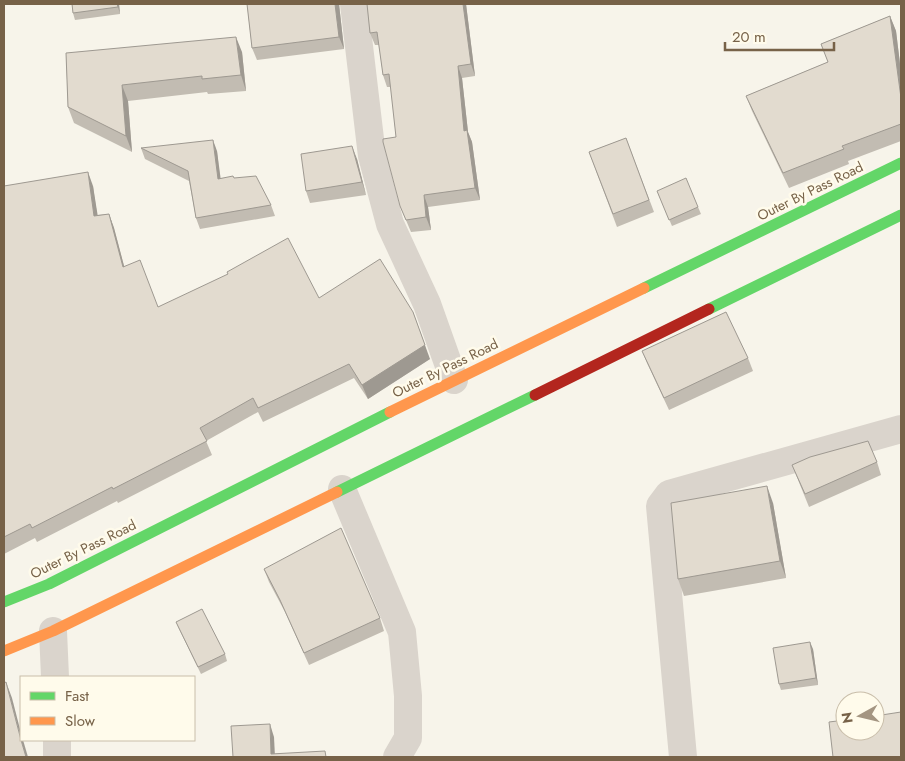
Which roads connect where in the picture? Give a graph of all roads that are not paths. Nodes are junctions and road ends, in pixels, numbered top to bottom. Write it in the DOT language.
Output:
graph roads {
  1 [pos="354,4"];
  2 [pos="901,163"];
  3 [pos="901,215"];
  4 [pos="454,380"];
  5 [pos="901,429"];
  6 [pos="342,489"];
  7 [pos="4,602"];
  8 [pos="53,631"];
  9 [pos="4,651"];
  10 [pos="55,676"];
  11 [pos="57,741"];
  12 [pos="58,757"];
  13 [pos="398,757"];
  14 [pos="683,757"];
  1 -- 4 [label="street"];
  2 -- 4 [label="main road, Outer By Pass Road"];
  3 -- 6 [label="main road"];
  4 -- 7 [label="main road, Outer By Pass Road"];
  5 -- 14 [label="street"];
  6 -- 8 [label="main road"];
  6 -- 13 [label="street"];
  8 -- 9 [label="main road"];
  8 -- 10 [label="street"];
  11 -- 12 [label="street"];
}
